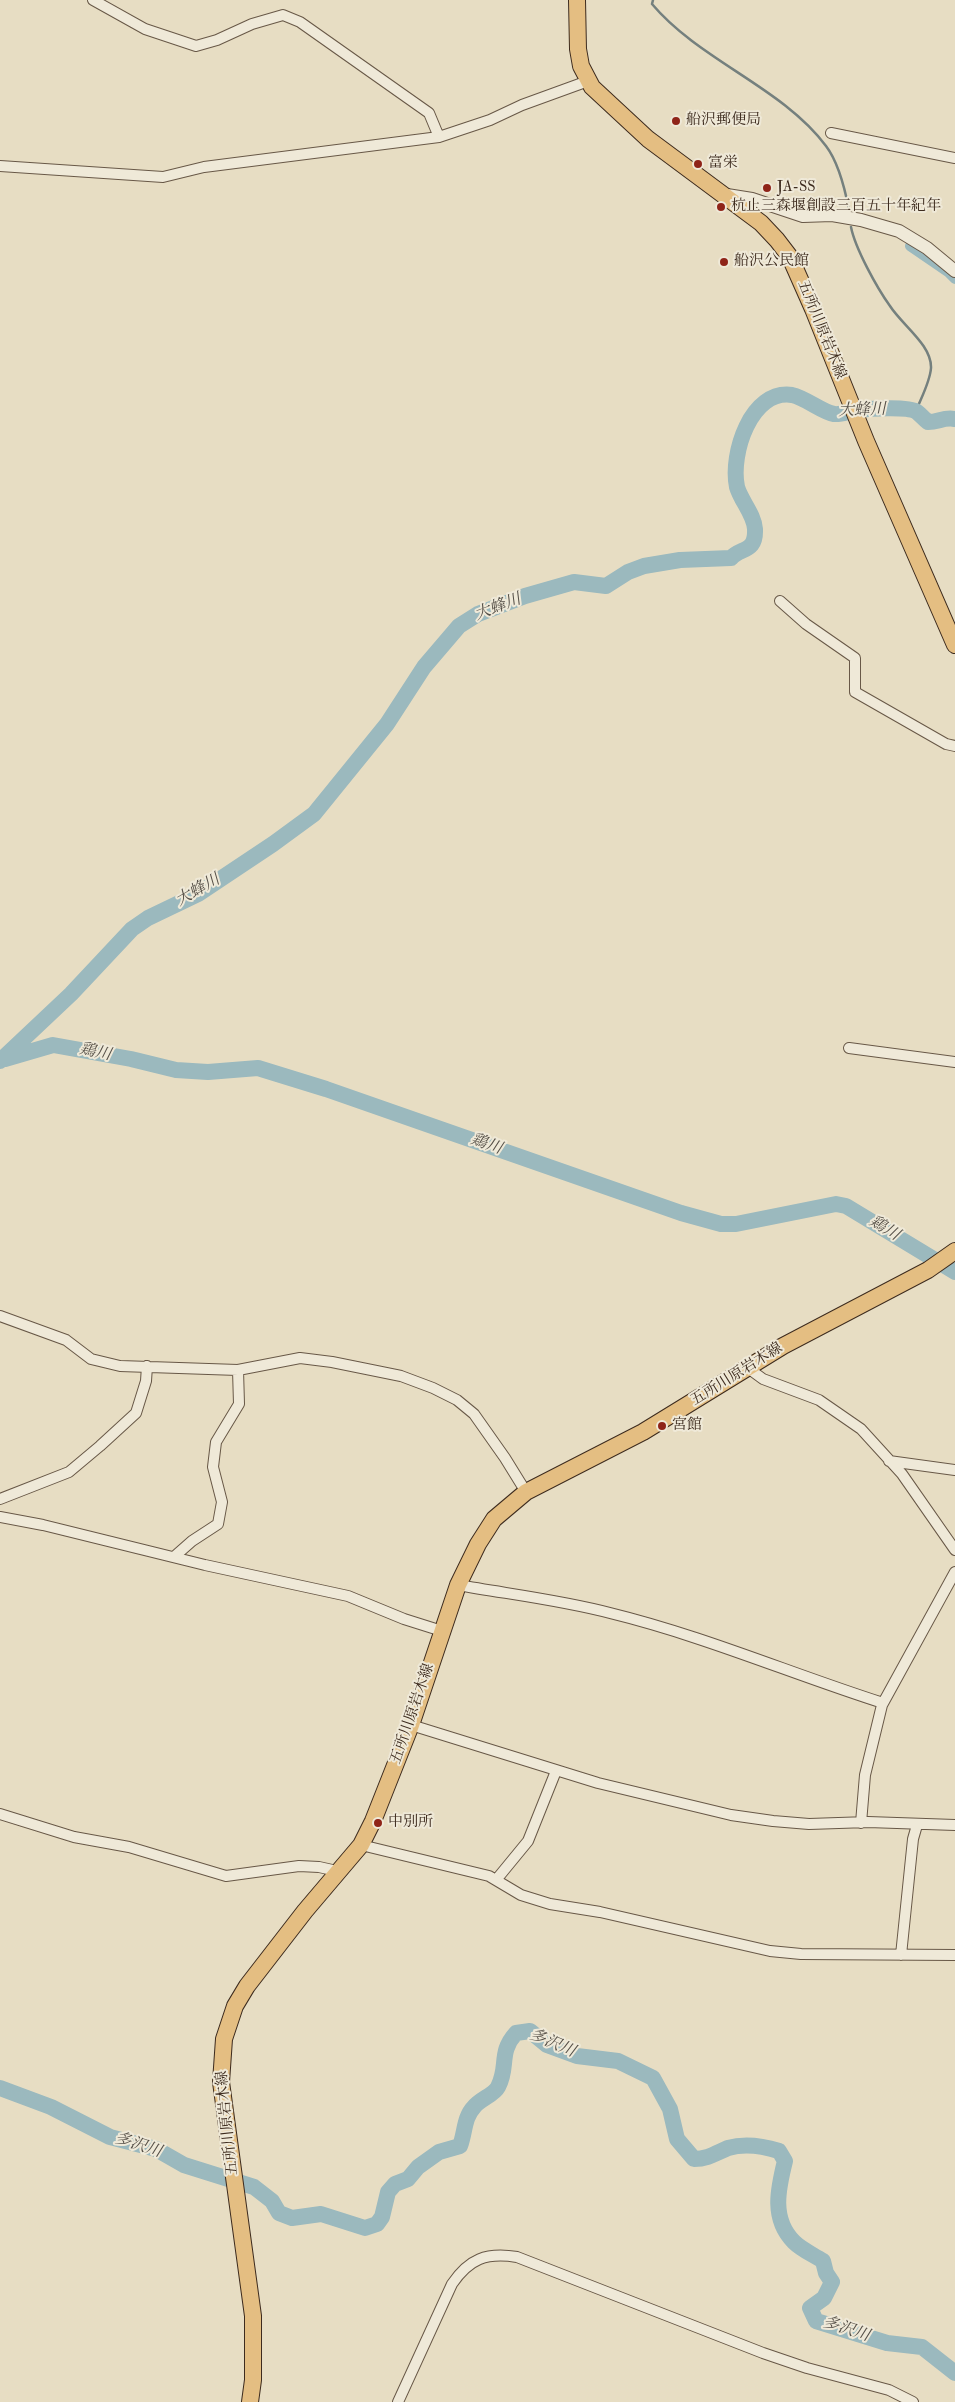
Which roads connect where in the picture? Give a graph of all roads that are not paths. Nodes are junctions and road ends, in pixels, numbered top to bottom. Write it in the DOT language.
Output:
graph roads {
  1 [pos="93,0"];
  2 [pos="577,0"];
  3 [pos="588,81"];
  4 [pos="831,133"];
  5 [pos="439,137"];
  6 [pos="955,158"];
  7 [pos="0,166"];
  8 [pos="727,196"];
  9 [pos="955,271"];
  10 [pos="780,601"];
  11 [pos="955,645"];
  12 [pos="955,746"];
  13 [pos="849,1048"];
  14 [pos="955,1062"];
  15 [pos="952,1254"];
  16 [pos="0,1316"];
  17 [pos="147,1366"];
  18 [pos="748,1368"];
  19 [pos="238,1370"];
  20 [pos="890,1460"];
  21 [pos="955,1470"];
  22 [pos="526,1492"];
  23 [pos="0,1499"];
  24 [pos="0,1518"];
  25 [pos="955,1550"];
  26 [pos="175,1556"];
  27 [pos="955,1572"];
  28 [pos="458,1586"];
  29 [pos="442,1630"];
  30 [pos="883,1703"];
  31 [pos="411,1725"];
  32 [pos="556,1771"];
  33 [pos="0,1814"];
  34 [pos="861,1823"];
  35 [pos="917,1825"];
  36 [pos="955,1826"];
  37 [pos="361,1844"];
  38 [pos="338,1871"];
  39 [pos="496,1880"];
  40 [pos="901,1955"];
  41 [pos="955,1955"];
  42 [pos="250,2402"];
  43 [pos="398,2402"];
  44 [pos="913,2402"];
  1 -- 5 [label="street"];
  2 -- 3 [label="main road, 五所川原岩木線"];
  3 -- 5 [label="street"];
  3 -- 8 [label="main road, 五所川原岩木線"];
  4 -- 6 [label="street"];
  5 -- 7 [label="street"];
  8 -- 9 [label="street"];
  8 -- 11 [label="main road, 五所川原岩木線"];
  10 -- 12 [label="street"];
  13 -- 14 [label="street"];
  15 -- 18 [label="main road, 五所川原岩木線"];
  16 -- 17 [label="street"];
  17 -- 19 [label="street"];
  17 -- 23 [label="street"];
  18 -- 20 [label="street"];
  18 -- 22 [label="main road, 五所川原岩木線"];
  19 -- 22 [label="street"];
  19 -- 26 [label="street"];
  20 -- 21 [label="street"];
  20 -- 25 [label="street"];
  22 -- 28 [label="main road, 五所川原岩木線"];
  24 -- 26 [label="street"];
  26 -- 29 [label="street"];
  27 -- 30 [label="street"];
  28 -- 29 [label="main road, 五所川原岩木線"];
  28 -- 30 [label="street"];
  29 -- 31 [label="main road, 五所川原岩木線"];
  30 -- 34 [label="street"];
  31 -- 32 [label="street"];
  31 -- 37 [label="main road, 五所川原岩木線"];
  32 -- 34 [label="street"];
  32 -- 39 [label="street"];
  33 -- 38 [label="street"];
  34 -- 35 [label="street"];
  35 -- 36 [label="street"];
  35 -- 40 [label="street"];
  37 -- 38 [label="main road, 五所川原岩木線"];
  37 -- 39 [label="street"];
  38 -- 42 [label="main road, 五所川原岩木線"];
  39 -- 40 [label="street"];
  40 -- 41 [label="street"];
  43 -- 44 [label="street"];
}
